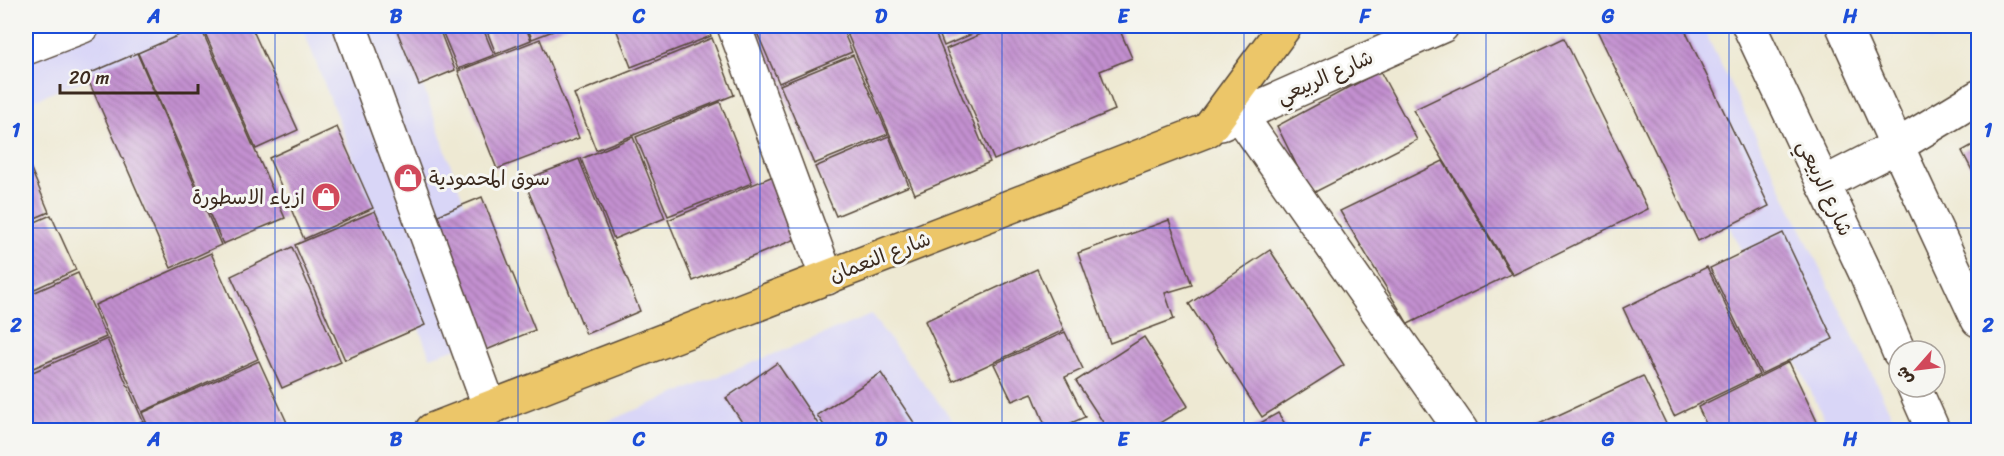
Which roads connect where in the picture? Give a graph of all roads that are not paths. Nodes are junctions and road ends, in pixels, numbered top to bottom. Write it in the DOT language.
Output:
graph roads {
  1 [pos="82,26"];
  2 [pos="350,26"];
  3 [pos="734,26"];
  4 [pos="1285,26"];
  5 [pos="1442,26"];
  6 [pos="1749,26"];
  7 [pos="1843,26"];
  8 [pos="26,48"];
  9 [pos="1978,97"];
  10 [pos="1240,115"];
  11 [pos="1208,130"];
  12 [pos="1896,146"];
  13 [pos="1823,184"];
  14 [pos="827,278"];
  15 [pos="1978,320"];
  16 [pos="1894,339"];
  17 [pos="1920,399"];
  18 [pos="490,408"];
  19 [pos="432,430"];
  20 [pos="1461,430"];
  21 [pos="1934,430"];
  1 -- 8 [label="street"];
  2 -- 18 [label="street"];
  3 -- 14 [label="street"];
  4 -- 11 [label="main road"];
  5 -- 10 [label="street, شارع الربيعي"];
  6 -- 13 [label="street, شارع الربيعي"];
  7 -- 12 [label="street"];
  9 -- 12 [label="street"];
  10 -- 11 [label="street, شارع الربيعي"];
  10 -- 20 [label="street"];
  11 -- 14 [label="main road, شارع النعمان"];
  12 -- 13 [label="street"];
  12 -- 15 [label="street"];
  13 -- 16 [label="street, شارع الربيعي"];
  14 -- 18 [label="main road, شارع النعمان"];
  17 -- 21 [label="street"];
  18 -- 19 [label="main road, شارع النعمان"];
}
